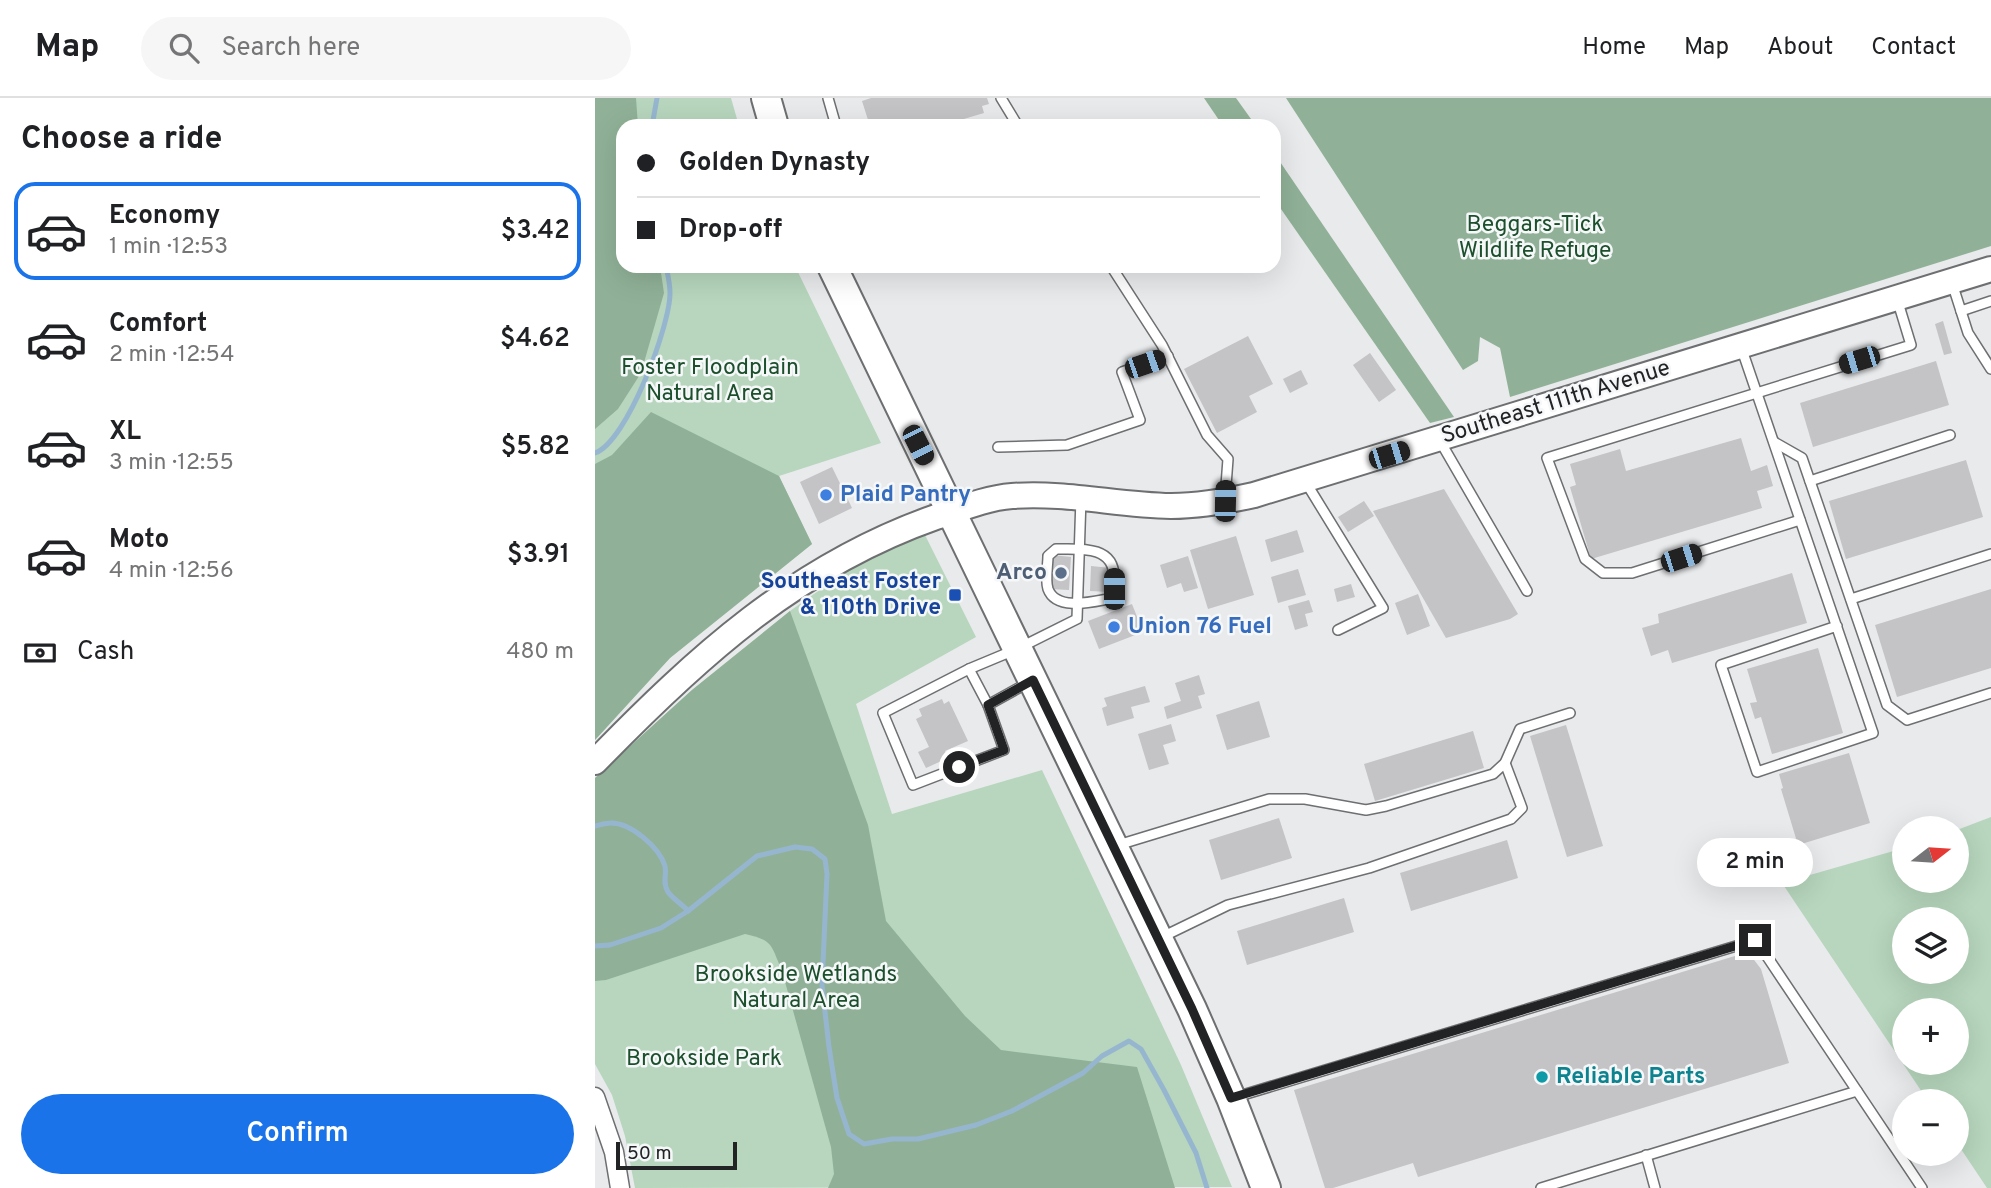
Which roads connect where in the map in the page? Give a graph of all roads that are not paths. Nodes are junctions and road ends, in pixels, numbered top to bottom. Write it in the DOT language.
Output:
graph roads {
  1 [pos="766,98"];
  2 [pos="828,98"];
  3 [pos="1002,98"];
  4 [pos="772,119"];
  5 [pos="834,119"];
  6 [pos="1014,119"];
  7 [pos="1991,269"];
  8 [pos="835,273"];
  9 [pos="1115,273"];
  10 [pos="1952,281"];
  11 [pos="1896,297"];
  12 [pos="1991,301"];
  13 [pos="1961,311"];
  14 [pos="1741,345"];
  15 [pos="1168,356"];
  16 [pos="1991,369"];
  17 [pos="1757,391"];
  18 [pos="1950,435"];
  19 [pos="1439,439"];
  20 [pos="1774,442"];
  21 [pos="998,447"];
  22 [pos="1305,481"];
  23 [pos="1810,481"];
  24 [pos="1081,497"];
  25 [pos="1225,501"];
  26 [pos="951,512"];
  27 [pos="1801,520"];
  28 [pos="1079,549"];
  29 [pos="1991,555"];
  30 [pos="1527,591"];
  31 [pos="1851,598"];
  32 [pos="1078,606"];
  33 [pos="1837,626"];
  34 [pos="1338,631"];
  35 [pos="1017,649"];
  36 [pos="969,668"];
  37 [pos="1033,680"];
  38 [pos="1991,693"];
  39 [pos="988,705"];
  40 [pos="1570,713"];
  41 [pos="595,762"];
  42 [pos="1505,763"];
  43 [pos="1113,847"];
  44 [pos="1157,939"];
  45 [pos="1857,1091"];
  46 [pos="595,1097"];
  47 [pos="1231,1098"];
  48 [pos="1646,1155"];
  49 [pos="620,1188"];
  50 [pos="1266,1188"];
  51 [pos="1541,1188"];
  52 [pos="1655,1188"];
  53 [pos="1922,1188"];
  1 -- 4 [label="main road"];
  2 -- 5 [label="lane"];
  3 -- 6 [label="lane"];
  7 -- 10 [label="street, Southeast 111th Avenue"];
  8 -- 26 [label="main road"];
  9 -- 15 [label="lane"];
  10 -- 11 [label="street, Southeast 111th Avenue"];
  10 -- 13 [label="lane"];
  11 -- 14 [label="street, Southeast 111th Avenue"];
  11 -- 17 [label="lane"];
  12 -- 13 [label="lane"];
  13 -- 16 [label="lane"];
  14 -- 17 [label="lane"];
  14 -- 19 [label="street, Southeast 111th Avenue"];
  15 -- 21 [label="lane"];
  15 -- 25 [label="lane"];
  17 -- 20 [label="lane"];
  17 -- 27 [label="lane"];
  18 -- 23 [label="lane"];
  19 -- 22 [label="street, Southeast 111th Avenue"];
  19 -- 30 [label="lane"];
  20 -- 23 [label="lane"];
  20 -- 27 [label="lane"];
  22 -- 25 [label="street, Southeast 111th Avenue"];
  22 -- 34 [label="lane"];
  23 -- 31 [label="lane"];
  24 -- 25 [label="street, Southeast 111th Avenue"];
  24 -- 26 [label="street, Southeast 111th Avenue"];
  24 -- 28 [label="lane"];
  26 -- 35 [label="main road"];
  26 -- 41 [label="street, Southeast 111th Avenue"];
  27 -- 33 [label="lane"];
  28 -- 32 [label="lane"];
  28 -- 32 [label="lane"];
  28 -- 32 [label="lane"];
  29 -- 31 [label="lane"];
  31 -- 38 [label="lane"];
  32 -- 35 [label="lane"];
  33 -- 33 [label="lane"];
  35 -- 36 [label="lane"];
  35 -- 37 [label="main road"];
  36 -- 39 [label="lane"];
  36 -- 39 [label="lane"];
  37 -- 39 [label="lane"];
  37 -- 43 [label="main road"];
  40 -- 42 [label="lane"];
  42 -- 43 [label="lane"];
  42 -- 44 [label="lane"];
  43 -- 44 [label="main road"];
  44 -- 47 [label="main road"];
  45 -- 47 [label="lane"];
  45 -- 48 [label="lane"];
  45 -- 53 [label="lane"];
  46 -- 49 [label="street"];
  47 -- 50 [label="main road"];
  48 -- 51 [label="lane"];
  48 -- 52 [label="lane"];
}
